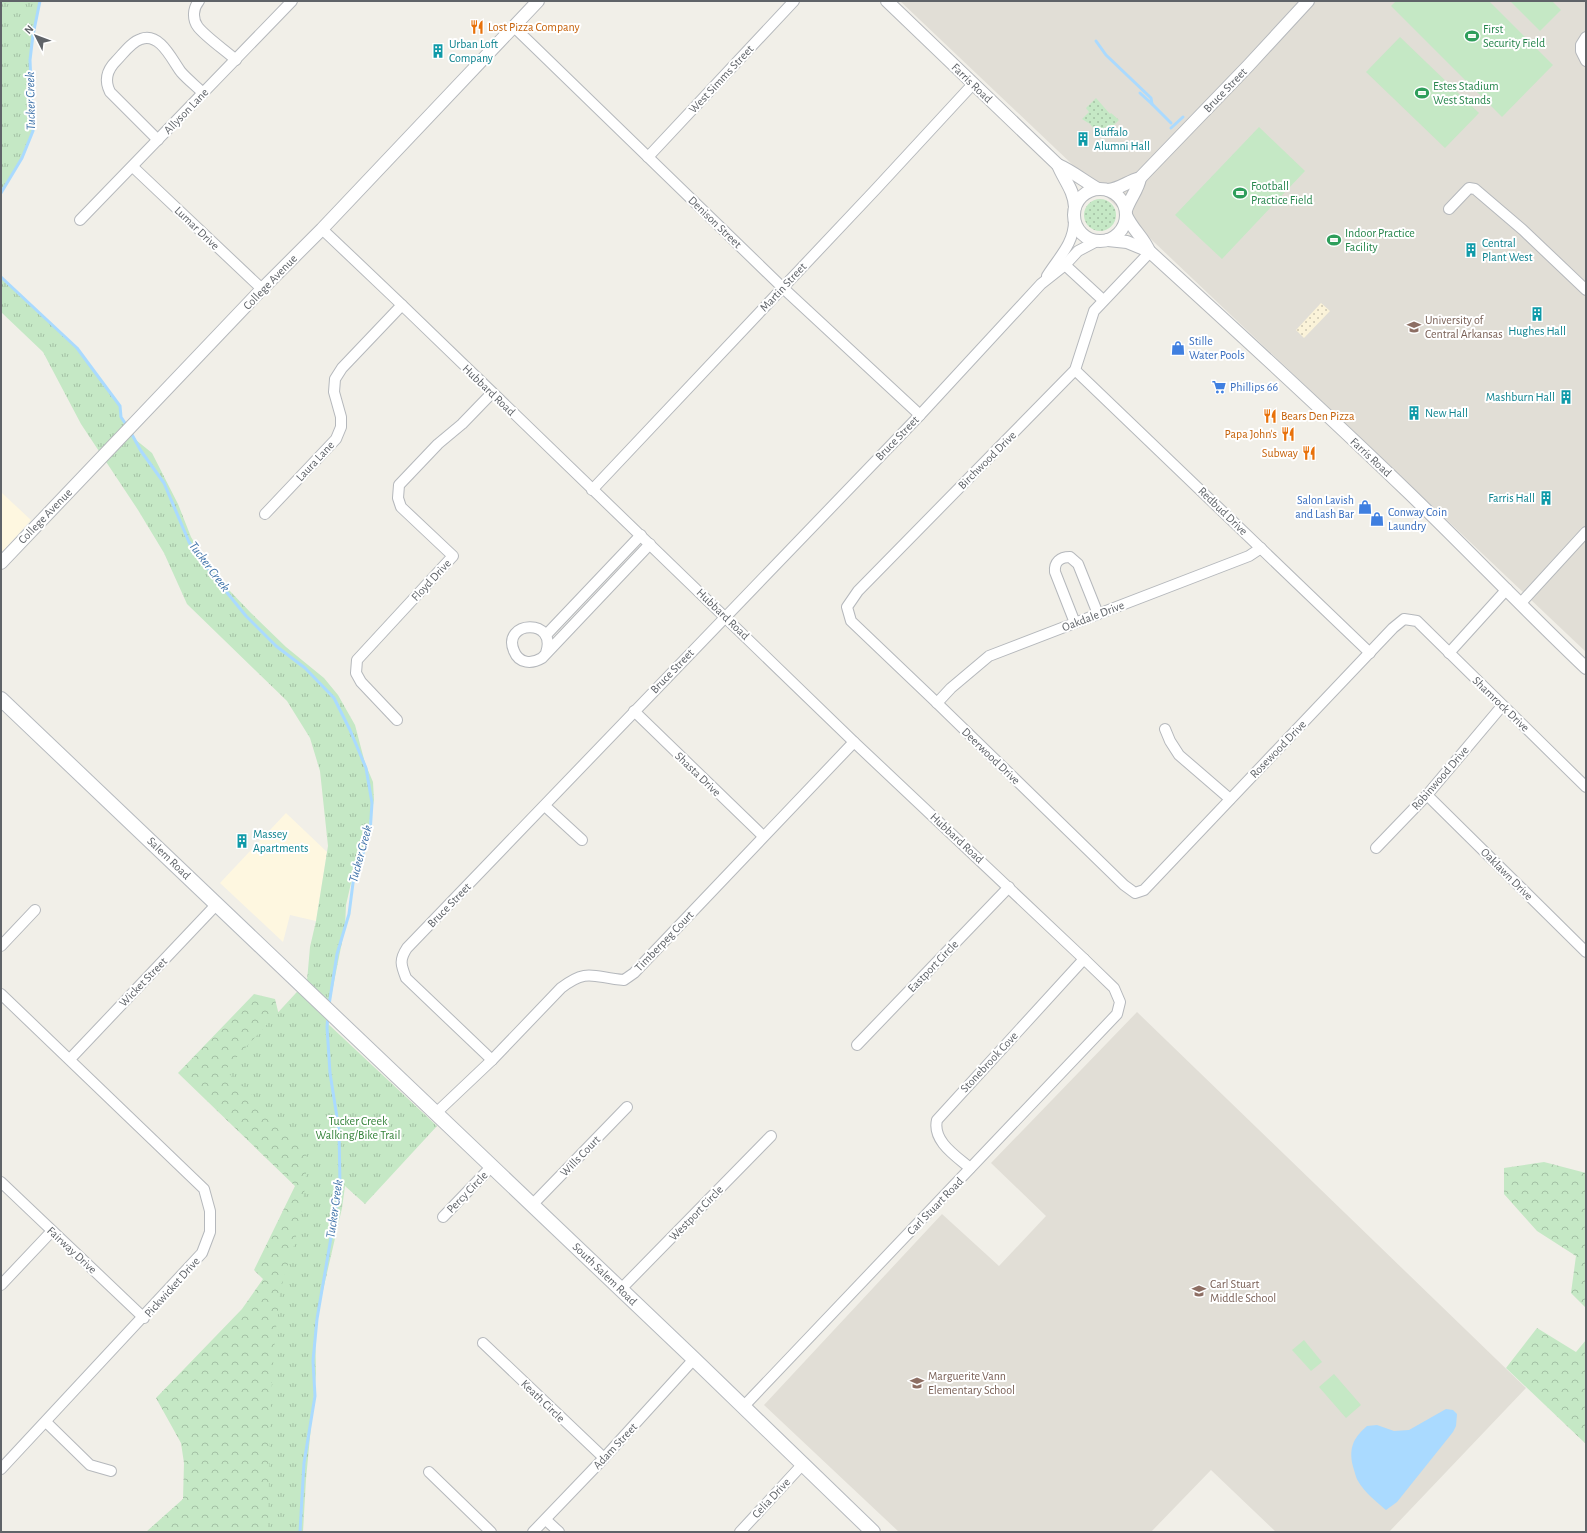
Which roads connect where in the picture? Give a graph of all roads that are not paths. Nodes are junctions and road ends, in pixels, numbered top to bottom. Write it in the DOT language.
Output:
graph roads {
  1 [pos="199,1"];
  2 [pos="292,1"];
  3 [pos="538,1"];
  4 [pos="794,1"];
  5 [pos="887,1"];
  6 [pos="1308,1"];
  7 [pos="514,27"];
  8 [pos="1586,37"];
  9 [pos="236,60"];
  10 [pos="1586,61"];
  11 [pos="973,84"];
  12 [pos="203,93"];
  13 [pos="158,140"];
  14 [pos="648,157"];
  15 [pos="1058,165"];
  16 [pos="133,167"];
  17 [pos="1140,178"];
  18 [pos="1103,189"];
  19 [pos="1075,207"];
  20 [pos="1449,209"];
  21 [pos="1126,212"];
  22 [pos="80,220"];
  23 [pos="1074,221"];
  24 [pos="322,229"];
  25 [pos="1102,240"];
  26 [pos="1150,252"];
  27 [pos="1065,265"];
  28 [pos="1041,284"];
  29 [pos="782,287"];
  30 [pos="262,289"];
  31 [pos="1586,290"];
  32 [pos="1103,300"];
  33 [pos="402,305"];
  34 [pos="1075,370"];
  35 [pos="492,392"];
  36 [pos="920,415"];
  37 [pos="592,490"];
  38 [pos="265,514"];
  39 [pos="1586,532"];
  40 [pos="641,535"];
  41 [pos="650,544"];
  42 [pos="1261,548"];
  43 [pos="1,563"];
  44 [pos="1507,589"];
  45 [pos="1520,604"];
  46 [pos="847,607"];
  47 [pos="1098,614"];
  48 [pos="725,617"];
  49 [pos="1417,621"];
  50 [pos="1075,623"];
  51 [pos="546,635"];
  52 [pos="546,653"];
  53 [pos="1370,653"];
  54 [pos="1448,653"];
  55 [pos="1586,668"];
  56 [pos="1,699"];
  57 [pos="937,703"];
  58 [pos="1502,706"];
  59 [pos="634,711"];
  60 [pos="397,720"];
  61 [pos="1165,728"];
  62 [pos="854,742"];
  63 [pos="1586,787"];
  64 [pos="1427,795"];
  65 [pos="1230,799"];
  66 [pos="545,806"];
  67 [pos="763,836"];
  68 [pos="582,840"];
  69 [pos="1376,848"];
  70 [pos="1009,887"];
  71 [pos="1144,890"];
  72 [pos="216,905"];
  73 [pos="35,910"];
  74 [pos="1,946"];
  75 [pos="1586,952"];
  76 [pos="1084,959"];
  77 [pos="1,994"];
  78 [pos="1120,1002"];
  79 [pos="336,1019"];
  80 [pos="857,1045"];
  81 [pos="70,1059"];
  82 [pos="492,1060"];
  83 [pos="627,1107"];
  84 [pos="436,1113"];
  85 [pos="771,1136"];
  86 [pos="492,1166"];
  87 [pos="970,1168"];
  88 [pos="1,1182"];
  89 [pos="532,1205"];
  90 [pos="443,1217"];
  91 [pos="52,1231"];
  92 [pos="1,1285"];
  93 [pos="621,1289"];
  94 [pos="144,1318"];
  95 [pos="483,1343"];
  96 [pos="694,1359"];
  97 [pos="744,1406"];
  98 [pos="46,1422"];
  99 [pos="604,1458"];
  100 [pos="802,1465"];
  101 [pos="1,1469"];
  102 [pos="111,1471"];
  103 [pos="429,1472"];
  104 [pos="546,1520"];
  105 [pos="491,1532"];
  106 [pos="534,1532"];
  107 [pos="559,1532"];
  108 [pos="740,1532"];
  109 [pos="873,1532"];
  1 -- 9 [label="street"];
  2 -- 9 [label="street, Allyson Lane"];
  3 -- 7 [label="street, College Avenue"];
  4 -- 14 [label="street, West Simms Street"];
  5 -- 11 [label="street, Farris Road"];
  6 -- 17 [label="street, Bruce Street"];
  7 -- 14 [label="street, Denison Street"];
  7 -- 24 [label="street, College Avenue"];
  8 -- 10 [label="street"];
  9 -- 12 [label="street, Allyson Lane"];
  11 -- 15 [label="street, Farris Road"];
  11 -- 29 [label="street, Martin Street"];
  12 -- 13 [label="street, Allyson Lane"];
  12 -- 13 [label="street"];
  13 -- 16 [label="street, Allyson Lane"];
  14 -- 29 [label="street, Denison Street"];
  15 -- 18 [label="street, Farris Road"];
  15 -- 19 [label="street, Farris Road"];
  16 -- 22 [label="street, Allyson Lane"];
  16 -- 30 [label="street, Lumar Drive"];
  17 -- 18 [label="street, Bruce Street"];
  17 -- 21 [label="street, Bruce Street"];
  18 -- 19 [label="street"];
  18 -- 21 [label="street"];
  19 -- 23 [label="street"];
  20 -- 31 [label="street"];
  21 -- 25 [label="street"];
  21 -- 26 [label="street, Farris Road"];
  23 -- 25 [label="street"];
  23 -- 28 [label="street, Bruce Street"];
  24 -- 30 [label="street, College Avenue"];
  24 -- 33 [label="street, Hubbard Road"];
  25 -- 26 [label="street, Farris Road"];
  25 -- 27 [label="street, Bruce Street"];
  26 -- 32 [label="street, Birchwood Drive"];
  26 -- 44 [label="street, Farris Road"];
  27 -- 28 [label="street, Bruce Street"];
  27 -- 32 [label="street"];
  28 -- 36 [label="street, Bruce Street"];
  29 -- 36 [label="street, Denison Street"];
  29 -- 37 [label="street, Martin Street"];
  30 -- 43 [label="street, College Avenue"];
  32 -- 34 [label="street, Birchwood Drive"];
  33 -- 35 [label="street, Hubbard Road"];
  33 -- 38 [label="street, Laura Lane"];
  34 -- 42 [label="street, Redbud Drive"];
  34 -- 46 [label="street, Birchwood Drive"];
  35 -- 37 [label="street, Hubbard Road"];
  35 -- 60 [label="street, Floyd Drive"];
  36 -- 48 [label="street, Bruce Street"];
  37 -- 40 [label="street, Hubbard Road"];
  39 -- 45 [label="street"];
  40 -- 41 [label="street, Hubbard Road"];
  40 -- 51 [label="street"];
  41 -- 48 [label="street, Hubbard Road"];
  41 -- 52 [label="street"];
  42 -- 47 [label="street, Oakdale Drive"];
  42 -- 53 [label="street, Redbud Drive"];
  44 -- 45 [label="street, Farris Road"];
  44 -- 54 [label="street"];
  45 -- 55 [label="street, Farris Road"];
  46 -- 57 [label="street, Deerwood Drive"];
  47 -- 50 [label="street, Oakdale Drive"];
  47 -- 50 [label="street"];
  48 -- 59 [label="street, Bruce Street"];
  48 -- 62 [label="street, Hubbard Road"];
  49 -- 53 [label="street, Rosewood Drive"];
  49 -- 54 [label="street, Shamrock Drive"];
  50 -- 57 [label="street, Oakdale Drive"];
  51 -- 52 [label="street"];
  51 -- 52 [label="street"];
  53 -- 65 [label="street, Rosewood Drive"];
  54 -- 58 [label="street, Shamrock Drive"];
  56 -- 72 [label="main road, Salem Road"];
  57 -- 71 [label="street, Deerwood Drive"];
  58 -- 63 [label="street, Shamrock Drive"];
  58 -- 64 [label="street, Robinwood Drive"];
  59 -- 66 [label="street, Bruce Street"];
  59 -- 67 [label="street, Shasta Drive"];
  61 -- 65 [label="street"];
  62 -- 67 [label="street, Timberpeg Court"];
  62 -- 70 [label="street, Hubbard Road"];
  64 -- 69 [label="street, Robinwood Drive"];
  64 -- 75 [label="street, Oaklawn Drive"];
  65 -- 71 [label="street, Rosewood Drive"];
  66 -- 68 [label="street"];
  66 -- 82 [label="street, Bruce Street"];
  67 -- 82 [label="street, Timberpeg Court"];
  70 -- 76 [label="street, Hubbard Road"];
  70 -- 80 [label="street, Eastport Circle"];
  72 -- 79 [label="main road, Salem Road"];
  72 -- 81 [label="street, Wicket Street"];
  73 -- 74 [label="street"];
  76 -- 78 [label="street, Hubbard Road"];
  76 -- 87 [label="street, Stonebrook Cove"];
  77 -- 81 [label="street, Pickwicket Drive"];
  78 -- 87 [label="street, Carl Stuart Road"];
  79 -- 84 [label="main road, South Salem Road"];
  81 -- 94 [label="street, Pickwicket Drive"];
  82 -- 84 [label="street, Timberpeg Court"];
  83 -- 89 [label="street, Wills Court"];
  84 -- 86 [label="main road, South Salem Road"];
  85 -- 93 [label="street, Westport Circle"];
  86 -- 89 [label="main road, South Salem Road"];
  86 -- 90 [label="street, Percy Circle"];
  87 -- 97 [label="street, Carl Stuart Road"];
  88 -- 91 [label="street, Fairway Drive"];
  89 -- 93 [label="main road, South Salem Road"];
  91 -- 92 [label="street"];
  91 -- 94 [label="street, Fairway Drive"];
  93 -- 96 [label="main road, South Salem Road"];
  94 -- 98 [label="street, Pickwicket Drive"];
  95 -- 99 [label="street, Keath Circle"];
  96 -- 97 [label="main road, South Salem Road"];
  96 -- 99 [label="street, Adam Street"];
  97 -- 100 [label="main road, South Salem Road"];
  98 -- 101 [label="street, Pickwicket Drive"];
  98 -- 102 [label="street"];
  99 -- 104 [label="street, Adam Street"];
  100 -- 108 [label="street, Celia Drive"];
  100 -- 109 [label="main road, South Salem Road"];
  103 -- 105 [label="street"];
  104 -- 106 [label="street, Adam Street"];
  104 -- 107 [label="street"];
}
